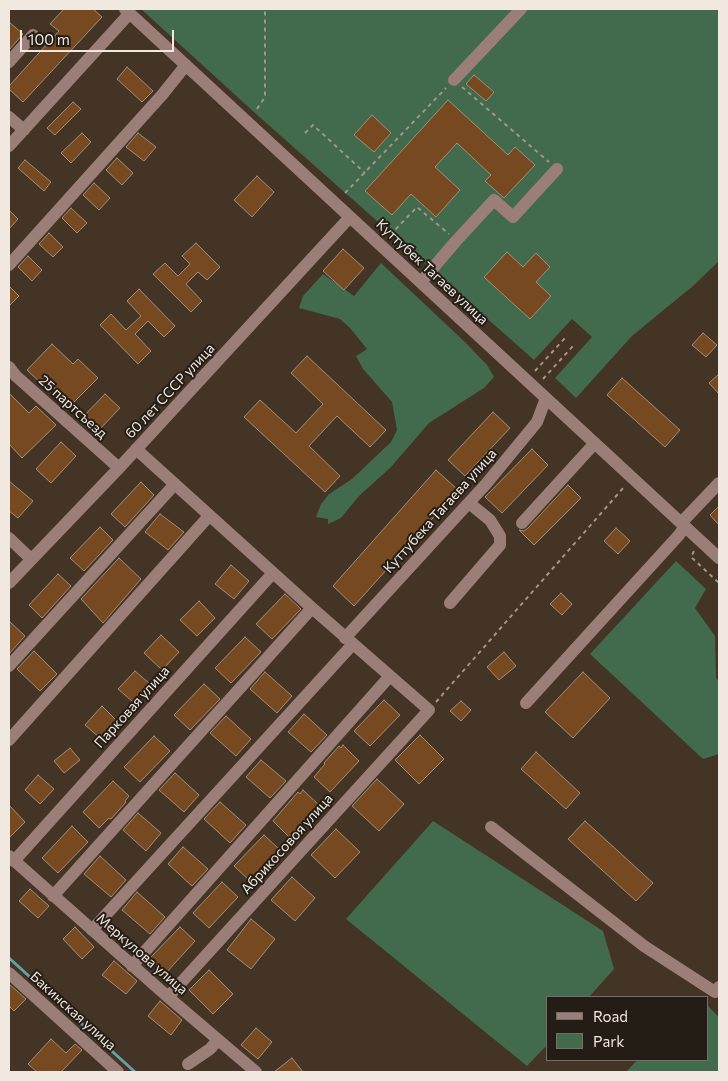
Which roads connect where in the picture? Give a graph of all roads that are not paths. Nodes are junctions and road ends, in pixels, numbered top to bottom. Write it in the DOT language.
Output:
graph roads {
  1 [pos="521,9"];
  2 [pos="127,11"];
  3 [pos="33,35"];
  4 [pos="9,62"];
  5 [pos="186,65"];
  6 [pos="454,80"];
  7 [pos="9,117"];
  8 [pos="24,130"];
  9 [pos="9,146"];
  10 [pos="557,169"];
  11 [pos="350,217"];
  12 [pos="9,266"];
  13 [pos="421,282"];
  14 [pos="9,367"];
  15 [pos="546,398"];
  16 [pos="595,443"];
  17 [pos="136,449"];
  18 [pos="119,468"];
  19 [pos="719,483"];
  20 [pos="175,484"];
  21 [pos="469,503"];
  22 [pos="210,516"];
  23 [pos="522,523"];
  24 [pos="685,526"];
  25 [pos="9,538"];
  26 [pos="719,558"];
  27 [pos="31,559"];
  28 [pos="273,573"];
  29 [pos="9,583"];
  30 [pos="450,603"];
  31 [pos="312,608"];
  32 [pos="349,641"];
  33 [pos="9,666"];
  34 [pos="390,676"];
  35 [pos="526,703"];
  36 [pos="9,740"];
  37 [pos="491,827"];
  38 [pos="12,859"];
  39 [pos="53,896"];
  40 [pos="92,930"];
  41 [pos="132,966"];
  42 [pos="9,973"];
  43 [pos="718,991"];
  44 [pos="168,997"];
  45 [pos="218,1040"];
  46 [pos="188,1064"];
  47 [pos="118,1072"];
  48 [pos="256,1072"];
  1 -- 6 [label="street"];
  2 -- 5 [label="street, Куттубек Тагаев улица"];
  2 -- 8 [label="street"];
  3 -- 4 [label="street"];
  5 -- 11 [label="street, Куттубек Тагаев улица"];
  5 -- 12 [label="street"];
  7 -- 8 [label="street"];
  8 -- 9 [label="street"];
  10 -- 13 [label="street"];
  11 -- 13 [label="street, Куттубек Тагаев улица"];
  11 -- 17 [label="street, 60 лет СССР улица"];
  13 -- 15 [label="street, Куттубек Тагаев улица"];
  14 -- 18 [label="street, 25 партсъезд"];
  15 -- 16 [label="street, Куттубек Тагаев улица"];
  15 -- 21 [label="street, Куттубека Тагаева улица"];
  16 -- 23 [label="street"];
  16 -- 24 [label="street, Куттубек Тагаев улица"];
  17 -- 18 [label="street, 60 лет СССР улица"];
  17 -- 20 [label="street"];
  18 -- 27 [label="street, 60 лет СССР улица"];
  19 -- 24 [label="street"];
  20 -- 22 [label="street"];
  20 -- 33 [label="street"];
  21 -- 30 [label="street"];
  21 -- 32 [label="street, Куттубека Тагаева улица"];
  22 -- 28 [label="street"];
  22 -- 36 [label="street"];
  24 -- 26 [label="street, Куттубек Тагаев улица"];
  24 -- 35 [label="street"];
  25 -- 27 [label="street"];
  27 -- 29 [label="street, 60 лет СССР улица"];
  28 -- 31 [label="street"];
  28 -- 38 [label="street, Парковая улица"];
  31 -- 32 [label="street"];
  31 -- 39 [label="street"];
  32 -- 34 [label="street"];
  32 -- 40 [label="street"];
  34 -- 41 [label="street"];
  34 -- 44 [label="street, Абрикосовоя улица"];
  37 -- 43 [label="street"];
  38 -- 39 [label="street, Меркулова улица"];
  39 -- 40 [label="street, Меркулова улица"];
  40 -- 41 [label="street, Меркулова улица"];
  41 -- 44 [label="street, Меркулова улица"];
  42 -- 47 [label="street, Бакинская улица"];
  44 -- 45 [label="street, Меркулова улица"];
  45 -- 46 [label="street"];
  45 -- 48 [label="street, Меркулова улица"];
}
